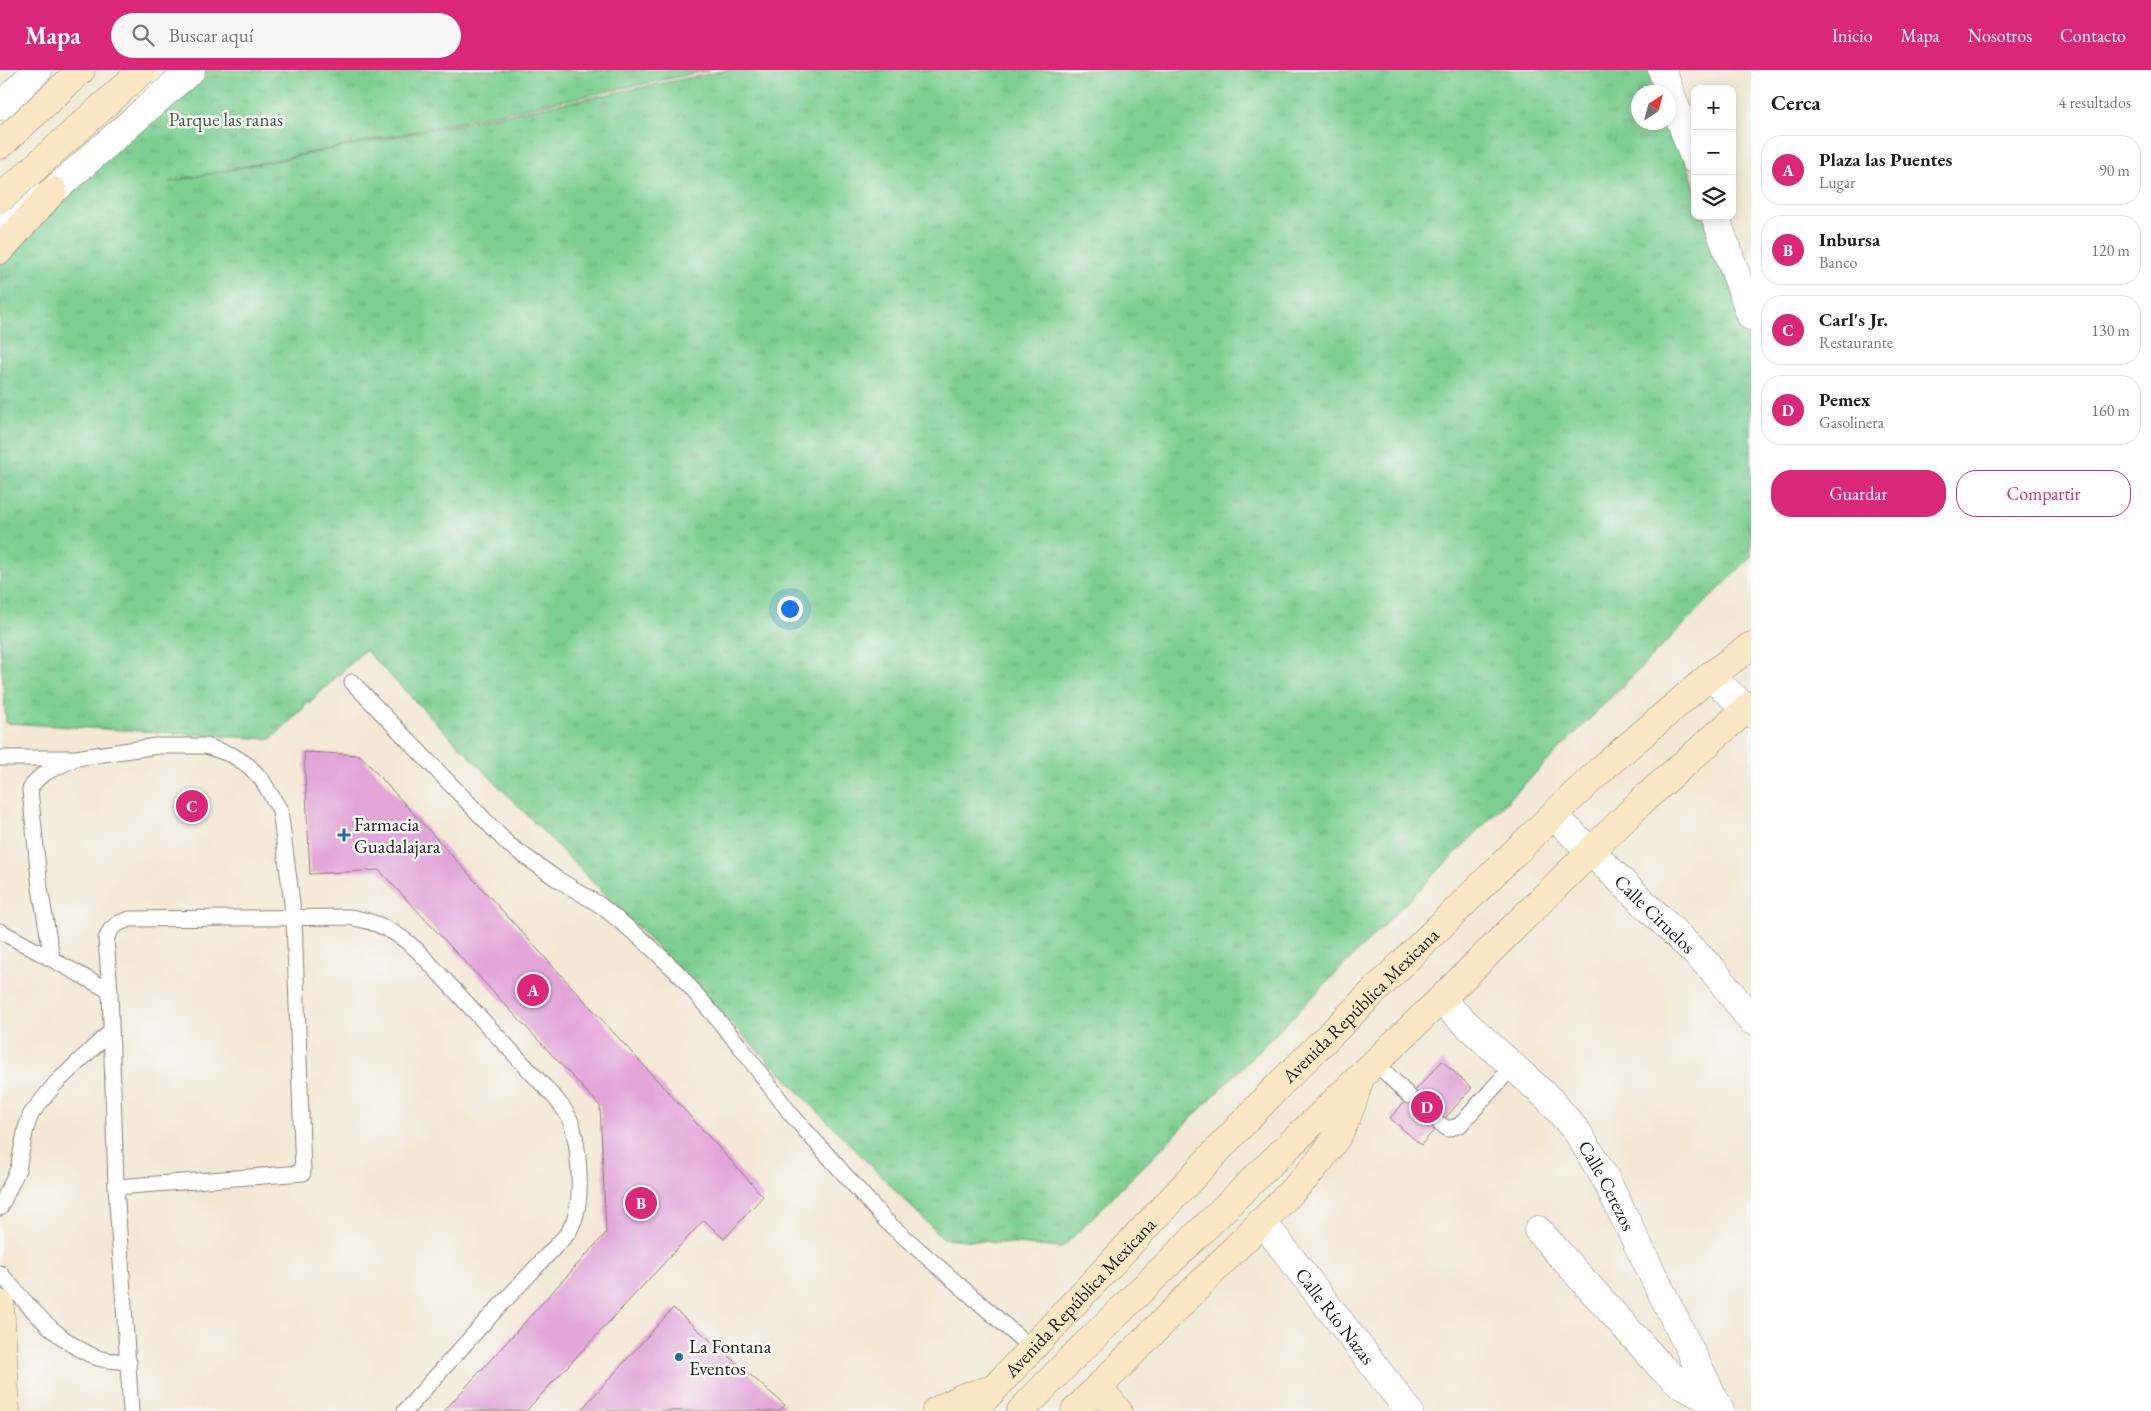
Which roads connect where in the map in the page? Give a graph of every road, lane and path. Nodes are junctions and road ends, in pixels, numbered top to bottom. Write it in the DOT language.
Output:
graph roads {
  1 [pos="38,70"];
  2 [pos="81,70"];
  3 [pos="143,70"];
  4 [pos="191,70"];
  5 [pos="1662,70"];
  6 [pos="0,106"];
  7 [pos="0,145"];
  8 [pos="1691,149"];
  9 [pos="0,177"];
  10 [pos="53,191"];
  11 [pos="7,213"];
  12 [pos="1716,220"];
  13 [pos="0,250"];
  14 [pos="1751,316"];
  15 [pos="1751,646"];
  16 [pos="1710,676"];
  17 [pos="352,682"];
  18 [pos="1749,709"];
  19 [pos="0,758"];
  20 [pos="76,758"];
  21 [pos="1553,815"];
  22 [pos="1591,853"];
  23 [pos="294,918"];
  24 [pos="0,931"];
  25 [pos="52,958"];
  26 [pos="110,991"];
  27 [pos="1440,1000"];
  28 [pos="1751,1020"];
  29 [pos="110,1032"];
  30 [pos="1513,1066"];
  31 [pos="1367,1070"];
  32 [pos="1409,1096"];
  33 [pos="1440,1124"];
  34 [pos="116,1187"];
  35 [pos="0,1208"];
  36 [pos="1262,1220"];
  37 [pos="1538,1230"];
  38 [pos="0,1273"];
  39 [pos="0,1304"];
  40 [pos="1031,1348"];
  41 [pos="129,1362"];
  42 [pos="1098,1386"];
  43 [pos="993,1389"];
  44 [pos="1718,1408"];
  45 [pos="6,1411"];
  46 [pos="131,1411"];
  47 [pos="405,1411"];
  48 [pos="936,1411"];
  49 [pos="973,1411"];
  50 [pos="1021,1411"];
  51 [pos="1075,1411"];
  52 [pos="1118,1411"];
  53 [pos="1410,1411"];
  1 -- 6 [label="street"];
  2 -- 7 [label="street"];
  3 -- 11 [label="street, bridge"];
  4 -- 10 [label="street"];
  5 -- 8 [label="street"];
  9 -- 11 [label="street"];
  10 -- 11 [label="street"];
  10 -- 13 [label="street"];
  12 -- 14 [label="street"];
  15 -- 16 [label="street, Avenida República Mexicana"];
  16 -- 18 [label="street"];
  16 -- 21 [label="street, Avenida República Mexicana"];
  17 -- 40 [label="lane"];
  18 -- 22 [label="street, Avenida República Mexicana"];
  19 -- 20 [label="lane"];
  20 -- 23 [label="lane"];
  20 -- 25 [label="lane"];
  21 -- 22 [label="street, Calle Ciruelos"];
  21 -- 40 [label="street, Avenida República Mexicana"];
  22 -- 27 [label="street, Avenida República Mexicana"];
  22 -- 28 [label="street, Calle Ciruelos"];
  23 -- 26 [label="lane"];
  23 -- 34 [label="lane"];
  23 -- 47 [label="lane"];
  24 -- 25 [label="lane"];
  25 -- 26 [label="lane"];
  26 -- 29 [label="lane"];
  27 -- 30 [label="street, Calle Cerezos"];
  27 -- 31 [label="street, Avenida República Mexicana"];
  29 -- 34 [label="lane"];
  29 -- 35 [label="lane"];
  30 -- 33 [label="lane"];
  30 -- 44 [label="street, Calle Cerezos"];
  31 -- 32 [label="lane"];
  31 -- 36 [label="street, Avenida República Mexicana"];
  31 -- 50 [label="street, Avenida República Mexicana"];
  34 -- 41 [label="lane"];
  36 -- 42 [label="street, Avenida República Mexicana"];
  36 -- 53 [label="street, Calle Río Nazas"];
  37 -- 44 [label="street"];
  38 -- 41 [label="lane"];
  39 -- 45 [label="street"];
  40 -- 43 [label="street, Avenida República Mexicana"];
  41 -- 46 [label="lane"];
  42 -- 51 [label="street, Avenida República Mexicana"];
  42 -- 52 [label="street"];
  43 -- 48 [label="street, Avenida República Mexicana"];
  43 -- 49 [label="street, Avenida República Mexicana"];
}
